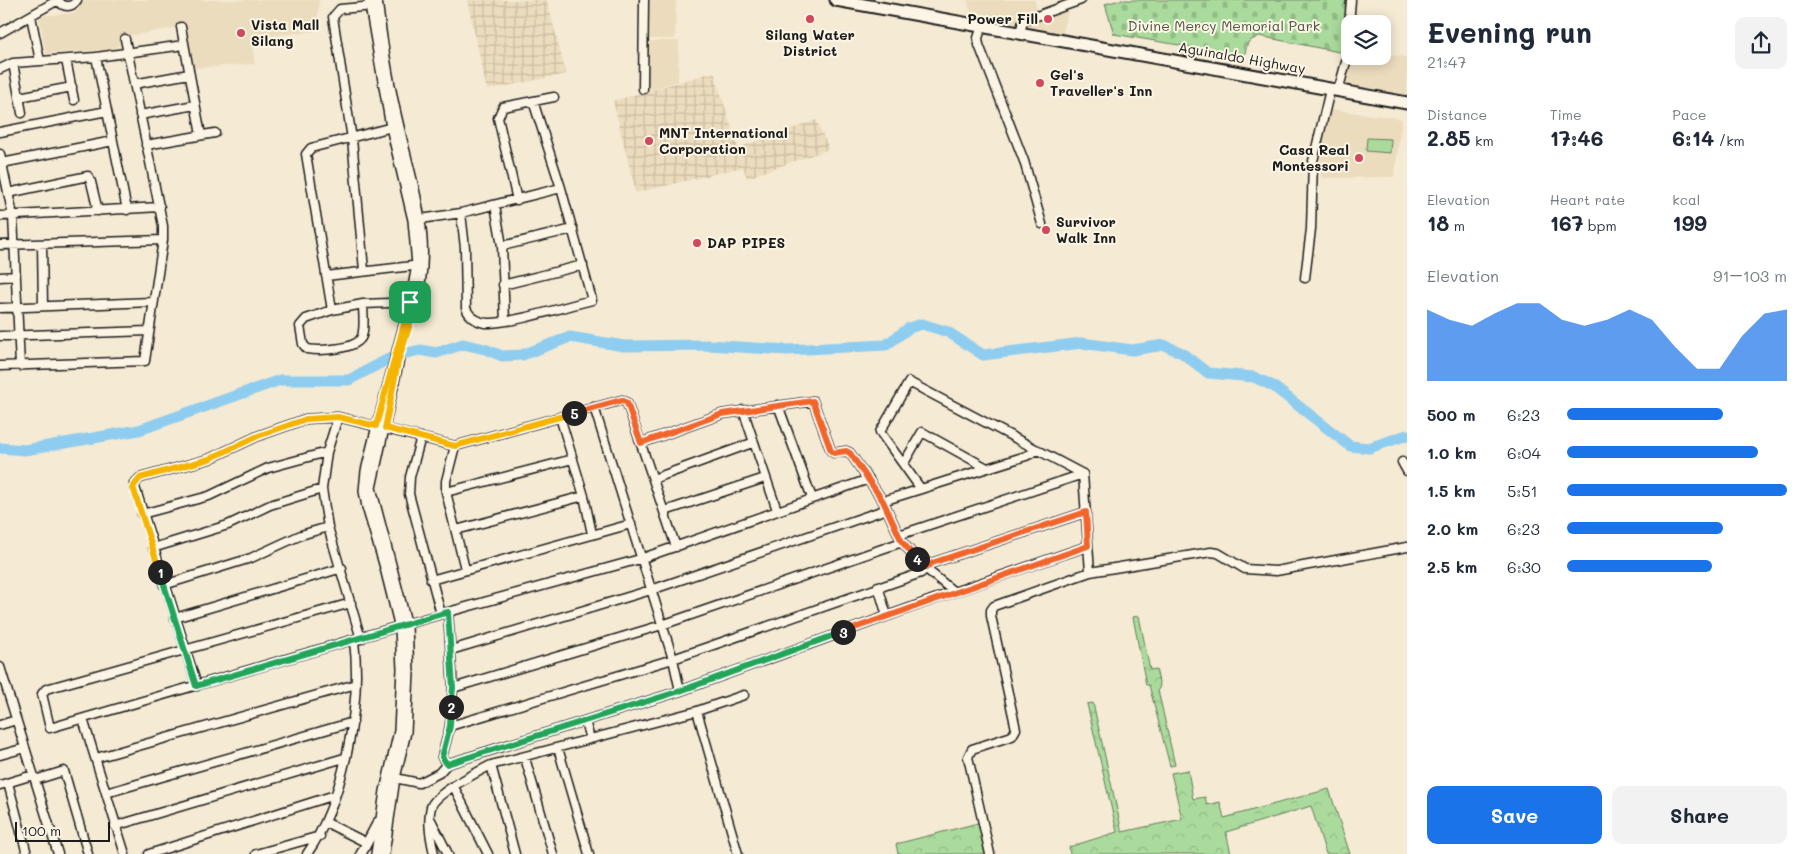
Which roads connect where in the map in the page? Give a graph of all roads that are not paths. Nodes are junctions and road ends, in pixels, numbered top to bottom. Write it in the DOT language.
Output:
graph roads {
  1 [pos="58,0"];
  2 [pos="77,0"];
  3 [pos="644,0"];
  4 [pos="836,0"];
  5 [pos="1081,0"];
  6 [pos="1351,0"];
  7 [pos="373,3"];
  8 [pos="32,16"];
  9 [pos="982,26"];
  10 [pos="181,27"];
  11 [pos="0,33"];
  12 [pos="1020,33"];
  13 [pos="124,39"];
  14 [pos="184,44"];
  15 [pos="128,54"];
  16 [pos="96,57"];
  17 [pos="66,60"];
  18 [pos="40,61"];
  19 [pos="13,63"];
  20 [pos="0,69"];
  21 [pos="189,74"];
  22 [pos="134,84"];
  23 [pos="72,87"];
  24 [pos="642,89"];
  25 [pos="1334,90"];
  26 [pos="19,97"];
  27 [pos="554,97"];
  28 [pos="74,100"];
  29 [pos="533,101"];
  30 [pos="195,104"];
  31 [pos="1407,104"];
  32 [pos="107,110"];
  33 [pos="22,113"];
  34 [pos="140,115"];
  35 [pos="395,126"];
  36 [pos="0,132"];
  37 [pos="215,133"];
  38 [pos="200,135"];
  39 [pos="352,139"];
  40 [pos="113,142"];
  41 [pos="146,145"];
  42 [pos="0,154"];
  43 [pos="2,163"];
  44 [pos="561,188"];
  45 [pos="8,194"];
  46 [pos="517,200"];
  47 [pos="495,205"];
  48 [pos="160,207"];
  49 [pos="127,210"];
  50 [pos="98,211"];
  51 [pos="461,213"];
  52 [pos="0,216"];
  53 [pos="13,216"];
  54 [pos="417,220"];
  55 [pos="1042,224"];
  56 [pos="573,229"];
  57 [pos="163,240"];
  58 [pos="14,244"];
  59 [pos="42,244"];
  60 [pos="0,245"];
  61 [pos="502,246"];
  62 [pos="420,265"];
  63 [pos="583,265"];
  64 [pos="364,270"];
  65 [pos="0,276"];
  66 [pos="16,276"];
  67 [pos="326,276"];
  68 [pos="1305,278"];
  69 [pos="503,285"];
  70 [pos="152,302"];
  71 [pos="413,302"];
  72 [pos="363,304"];
  73 [pos="43,306"];
  74 [pos="18,307"];
  75 [pos="0,308"];
  76 [pos="332,310"];
  77 [pos="505,321"];
  78 [pos="149,331"];
  79 [pos="19,335"];
  80 [pos="0,336"];
  81 [pos="0,366"];
  82 [pos="20,366"];
  83 [pos="778,405"];
  84 [pos="594,408"];
  85 [pos="742,410"];
  86 [pos="338,417"];
  87 [pos="560,417"];
  88 [pos="381,427"];
  89 [pos="421,437"];
  90 [pos="641,443"];
  91 [pos="752,443"];
  92 [pos="455,446"];
  93 [pos="1038,450"];
  94 [pos="327,452"];
  95 [pos="573,460"];
  96 [pos="1402,462"];
  97 [pos="904,463"];
  98 [pos="987,468"];
  99 [pos="1407,471"];
  100 [pos="1083,474"];
  101 [pos="766,478"];
  102 [pos="653,479"];
  103 [pos="869,479"];
  104 [pos="322,489"];
  105 [pos="922,489"];
  106 [pos="446,492"];
  107 [pos="584,496"];
  108 [pos="812,498"];
  109 [pos="883,501"];
  110 [pos="887,509"];
  111 [pos="778,510"];
  112 [pos="665,511"];
  113 [pos="1086,512"];
  114 [pos="142,514"];
  115 [pos="631,524"];
  116 [pos="328,527"];
  117 [pos="456,530"];
  118 [pos="592,534"];
  119 [pos="900,539"];
  120 [pos="1088,546"];
  121 [pos="676,547"];
  122 [pos="1407,547"];
  123 [pos="153,548"];
  124 [pos="640,559"];
  125 [pos="342,568"];
  126 [pos="926,568"];
  127 [pos="465,569"];
  128 [pos="1090,572"];
  129 [pos="431,580"];
  130 [pos="164,585"];
  131 [pos="878,586"];
  132 [pos="651,590"];
  133 [pos="954,592"];
  134 [pos="351,603"];
  135 [pos="444,613"];
  136 [pos="887,616"];
  137 [pos="175,618"];
  138 [pos="662,625"];
  139 [pos="403,626"];
  140 [pos="357,640"];
  141 [pos="185,650"];
  142 [pos="451,650"];
  143 [pos="673,659"];
  144 [pos="0,667"];
  145 [pos="356,684"];
  146 [pos="196,686"];
  147 [pos="453,688"];
  148 [pos="680,691"];
  149 [pos="3,693"];
  150 [pos="744,695"];
  151 [pos="696,710"];
  152 [pos="83,719"];
  153 [pos="16,720"];
  154 [pos="585,721"];
  155 [pos="353,722"];
  156 [pos="0,725"];
  157 [pos="450,726"];
  158 [pos="590,739"];
  159 [pos="25,748"];
  160 [pos="558,748"];
  161 [pos="0,755"];
  162 [pos="96,758"];
  163 [pos="344,758"];
  164 [pos="525,758"];
  165 [pos="447,764"];
  166 [pos="492,765"];
  167 [pos="34,777"];
  168 [pos="396,778"];
  169 [pos="4,784"];
  170 [pos="454,788"];
  171 [pos="106,793"];
  172 [pos="335,795"];
  173 [pos="381,815"];
  174 [pos="430,818"];
  175 [pos="325,822"];
  176 [pos="115,826"];
  177 [pos="320,836"];
  178 [pos="386,836"];
  179 [pos="367,843"];
  180 [pos="27,854"];
  181 [pos="58,854"];
  182 [pos="88,854"];
  183 [pos="124,854"];
  184 [pos="149,854"];
  185 [pos="256,854"];
  186 [pos="307,854"];
  187 [pos="361,854"];
  188 [pos="376,854"];
  189 [pos="384,854"];
  190 [pos="392,854"];
  191 [pos="434,854"];
  192 [pos="448,854"];
  193 [pos="488,854"];
  194 [pos="515,854"];
  195 [pos="553,854"];
  196 [pos="589,854"];
  197 [pos="738,854"];
  198 [pos="990,854"];
  1 -- 2 [label="street"];
  1 -- 8 [label="street"];
  3 -- 24 [label="street"];
  4 -- 9 [label="main road, Aguinaldo Highway"];
  5 -- 12 [label="street"];
  6 -- 25 [label="street"];
  7 -- 35 [label="street"];
  7 -- 39 [label="street"];
  8 -- 11 [label="street"];
  8 -- 18 [label="street"];
  9 -- 12 [label="main road, Aguinaldo Highway"];
  9 -- 55 [label="street"];
  10 -- 14 [label="street"];
  12 -- 25 [label="main road, Aguinaldo Highway"];
  13 -- 15 [label="street"];
  14 -- 15 [label="street"];
  14 -- 21 [label="street"];
  15 -- 16 [label="street"];
  15 -- 22 [label="street"];
  16 -- 17 [label="street"];
  16 -- 32 [label="street"];
  17 -- 18 [label="street"];
  17 -- 23 [label="street"];
  18 -- 19 [label="street"];
  19 -- 20 [label="street"];
  19 -- 26 [label="street"];
  21 -- 22 [label="street"];
  21 -- 30 [label="street"];
  22 -- 34 [label="street"];
  23 -- 26 [label="street"];
  23 -- 28 [label="street"];
  25 -- 31 [label="main road, Aguinaldo Highway"];
  25 -- 68 [label="street"];
  26 -- 33 [label="street"];
  27 -- 29 [label="street"];
  29 -- 44 [label="street"];
  29 -- 46 [label="street"];
  30 -- 34 [label="street"];
  30 -- 38 [label="street"];
  32 -- 36 [label="street"];
  32 -- 40 [label="street"];
  34 -- 41 [label="street"];
  35 -- 39 [label="street"];
  35 -- 54 [label="street"];
  37 -- 38 [label="street"];
  38 -- 41 [label="street"];
  39 -- 64 [label="street"];
  39 -- 67 [label="street"];
  40 -- 43 [label="street"];
  40 -- 49 [label="street"];
  41 -- 48 [label="street"];
  42 -- 43 [label="street"];
  43 -- 45 [label="street"];
  44 -- 46 [label="street"];
  44 -- 56 [label="street"];
  45 -- 50 [label="street"];
  45 -- 53 [label="street"];
  46 -- 47 [label="street"];
  47 -- 51 [label="street"];
  47 -- 61 [label="street"];
  48 -- 49 [label="street"];
  48 -- 57 [label="street"];
  49 -- 50 [label="street"];
  50 -- 53 [label="street"];
  51 -- 54 [label="street"];
  51 -- 77 [label="street"];
  52 -- 53 [label="street"];
  53 -- 58 [label="street"];
  54 -- 62 [label="street"];
  56 -- 61 [label="street"];
  56 -- 63 [label="street"];
  57 -- 59 [label="street"];
  57 -- 70 [label="street"];
  58 -- 59 [label="street"];
  58 -- 60 [label="street"];
  58 -- 66 [label="street"];
  59 -- 73 [label="street"];
  61 -- 69 [label="street"];
  62 -- 64 [label="street"];
  62 -- 71 [label="street"];
  63 -- 69 [label="street"];
  63 -- 77 [label="street"];
  64 -- 67 [label="street"];
  65 -- 66 [label="street"];
  66 -- 74 [label="street"];
  67 -- 76 [label="street"];
  69 -- 77 [label="street"];
  70 -- 73 [label="street"];
  70 -- 78 [label="street"];
  71 -- 72 [label="street"];
  71 -- 88 [label="street"];
  72 -- 76 [label="street"];
  72 -- 76 [label="street"];
  73 -- 74 [label="street"];
  74 -- 75 [label="street"];
  74 -- 79 [label="street"];
  78 -- 79 [label="street"];
  78 -- 82 [label="street"];
  79 -- 80 [label="street"];
  79 -- 82 [label="street"];
  81 -- 82 [label="street"];
  83 -- 85 [label="street"];
  83 -- 103 [label="street"];
  83 -- 108 [label="street"];
  84 -- 87 [label="street"];
  84 -- 90 [label="street"];
  84 -- 115 [label="street"];
  85 -- 90 [label="street"];
  85 -- 91 [label="street"];
  86 -- 88 [label="street"];
  86 -- 94 [label="street"];
  86 -- 114 [label="street"];
  87 -- 92 [label="street"];
  87 -- 95 [label="street"];
  88 -- 89 [label="street"];
  88 -- 139 [label="street"];
  89 -- 92 [label="street"];
  89 -- 129 [label="street"];
  90 -- 102 [label="street"];
  91 -- 101 [label="street"];
  91 -- 102 [label="street"];
  92 -- 106 [label="street"];
  93 -- 97 [label="street"];
  93 -- 98 [label="street"];
  93 -- 100 [label="street"];
  94 -- 104 [label="street"];
  94 -- 114 [label="street"];
  95 -- 106 [label="street"];
  95 -- 107 [label="street"];
  96 -- 99 [label="street"];
  97 -- 98 [label="street"];
  97 -- 105 [label="street"];
  98 -- 105 [label="street"];
  100 -- 113 [label="street"];
  100 -- 119 [label="street"];
  101 -- 111 [label="street"];
  101 -- 112 [label="street"];
  102 -- 112 [label="street"];
  103 -- 108 [label="street"];
  103 -- 109 [label="street"];
  104 -- 116 [label="street"];
  104 -- 123 [label="street"];
  105 -- 109 [label="street"];
  106 -- 117 [label="street"];
  107 -- 117 [label="street"];
  107 -- 118 [label="street"];
  108 -- 111 [label="street"];
  109 -- 110 [label="street"];
  110 -- 119 [label="street"];
  110 -- 132 [label="street"];
  111 -- 121 [label="street"];
  112 -- 121 [label="street"];
  113 -- 120 [label="street"];
  113 -- 126 [label="street"];
  114 -- 123 [label="street"];
  115 -- 118 [label="street"];
  115 -- 124 [label="street"];
  116 -- 125 [label="street"];
  116 -- 130 [label="street"];
  117 -- 127 [label="street"];
  118 -- 127 [label="street"];
  119 -- 126 [label="street"];
  119 -- 138 [label="street"];
  120 -- 128 [label="street"];
  120 -- 133 [label="street"];
  121 -- 124 [label="street"];
  122 -- 128 [label="street"];
  123 -- 130 [label="street"];
  124 -- 132 [label="street"];
  124 -- 135 [label="street"];
  125 -- 134 [label="street"];
  125 -- 137 [label="street"];
  126 -- 131 [label="street"];
  126 -- 133 [label="street"];
  127 -- 129 [label="street"];
  128 -- 198 [label="street"];
  129 -- 135 [label="street"];
  130 -- 137 [label="street"];
  131 -- 136 [label="street"];
  131 -- 143 [label="street"];
  132 -- 138 [label="street"];
  132 -- 142 [label="street"];
  133 -- 136 [label="street"];
  134 -- 140 [label="street"];
  134 -- 141 [label="street"];
  135 -- 139 [label="street"];
  135 -- 142 [label="street"];
  136 -- 148 [label="street"];
  137 -- 141 [label="street"];
  138 -- 143 [label="street"];
  138 -- 147 [label="street"];
  139 -- 140 [label="street"];
  139 -- 168 [label="street"];
  139 -- 173 [label="street"];
  140 -- 145 [label="street"];
  140 -- 146 [label="street"];
  141 -- 146 [label="street"];
  141 -- 152 [label="street"];
  142 -- 147 [label="street"];
  143 -- 148 [label="street"];
  143 -- 157 [label="street"];
  144 -- 149 [label="street"];
  145 -- 155 [label="street"];
  145 -- 162 [label="street"];
  146 -- 152 [label="street"];
  147 -- 157 [label="street"];
  148 -- 154 [label="street"];
  149 -- 153 [label="street"];
  150 -- 151 [label="street"];
  151 -- 158 [label="street"];
  151 -- 197 [label="street"];
  152 -- 162 [label="street"];
  153 -- 156 [label="street"];
  153 -- 159 [label="street"];
  154 -- 158 [label="street"];
  154 -- 165 [label="street"];
  155 -- 163 [label="street"];
  155 -- 171 [label="street"];
  157 -- 165 [label="street"];
  158 -- 160 [label="street"];
  159 -- 161 [label="street"];
  159 -- 167 [label="street"];
  160 -- 164 [label="street"];
  160 -- 196 [label="street"];
  162 -- 171 [label="street"];
  163 -- 172 [label="street"];
  163 -- 176 [label="street"];
  164 -- 166 [label="street"];
  164 -- 195 [label="street"];
  165 -- 168 [label="street"];
  166 -- 170 [label="street"];
  166 -- 194 [label="street"];
  167 -- 169 [label="street"];
  167 -- 181 [label="street"];
  167 -- 182 [label="street"];
  168 -- 178 [label="street"];
  169 -- 180 [label="street"];
  170 -- 174 [label="street"];
  170 -- 193 [label="street"];
  171 -- 176 [label="street"];
  172 -- 175 [label="street"];
  172 -- 184 [label="street"];
  173 -- 179 [label="street"];
  173 -- 188 [label="street"];
  174 -- 191 [label="street"];
  174 -- 192 [label="street"];
  175 -- 177 [label="street"];
  175 -- 179 [label="street"];
  176 -- 183 [label="street"];
  177 -- 185 [label="street"];
  177 -- 186 [label="street"];
  178 -- 189 [label="street"];
  178 -- 190 [label="street"];
  179 -- 187 [label="street"];
}
